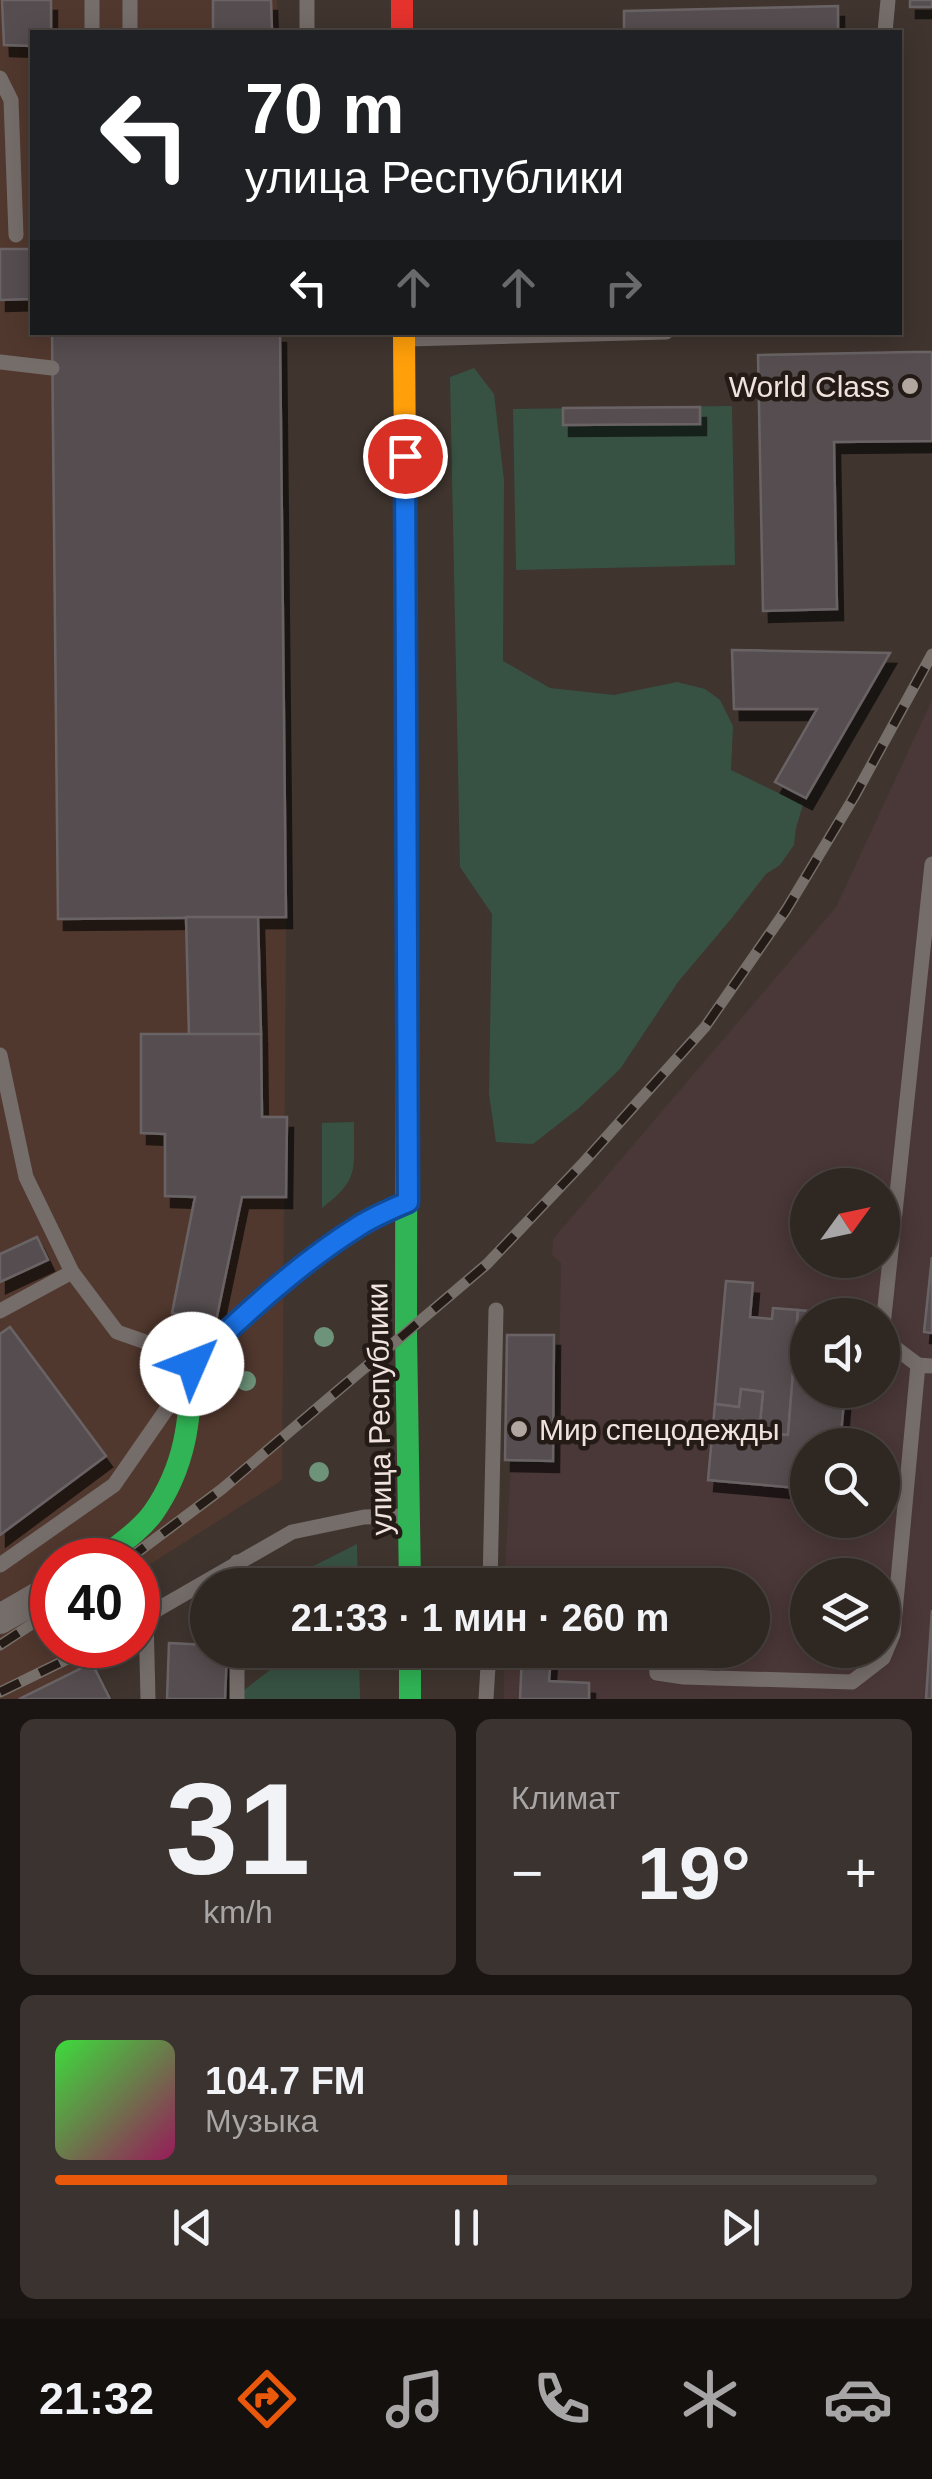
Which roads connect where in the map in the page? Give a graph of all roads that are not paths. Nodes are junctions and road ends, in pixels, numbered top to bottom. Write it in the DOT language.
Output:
graph roads {
  1 [pos="92,0"];
  2 [pos="130,0"];
  3 [pos="307,0"];
  4 [pos="402,0"];
  5 [pos="888,0"];
  6 [pos="92,30"];
  7 [pos="130,30"];
  8 [pos="307,30"];
  9 [pos="402,30"];
  10 [pos="885,30"];
  11 [pos="0,78"];
  12 [pos="16,235"];
  13 [pos="480,335"];
  14 [pos="404,336"];
  15 [pos="0,362"];
  16 [pos="52,368"];
  17 [pos="932,864"];
  18 [pos="0,1055"];
  19 [pos="408,1202"];
  20 [pos="72,1272"];
  21 [pos="886,1298"];
  22 [pos="0,1310"];
  23 [pos="496,1310"];
  24 [pos="900,1349"];
  25 [pos="192,1364"];
  26 [pos="925,1366"];
  27 [pos="190,1388"];
  28 [pos="410,1516"];
  29 [pos="126,1538"];
  30 [pos="237,1562"];
  31 [pos="0,1565"];
  32 [pos="237,1568"];
  33 [pos="410,1568"];
  34 [pos="490,1568"];
  35 [pos="30,1602"];
  36 [pos="0,1619"];
  37 [pos="237,1668"];
  38 [pos="410,1668"];
  39 [pos="487,1668"];
  40 [pos="657,1668"];
  41 [pos="148,1699"];
  42 [pos="237,1699"];
  43 [pos="410,1699"];
  44 [pos="486,1699"];
  1 -- 6 [label="lane"];
  2 -- 7 [label="lane"];
  3 -- 8 [label="lane"];
  4 -- 9 [label="main road"];
  5 -- 10 [label="lane"];
  11 -- 12 [label="lane"];
  13 -- 14 [label="lane"];
  14 -- 19 [label="main road, улица Республики"];
  15 -- 16 [label="lane"];
  17 -- 21 [label="lane"];
  18 -- 20 [label="lane"];
  19 -- 25 [label="main road"];
  19 -- 28 [label="main road, улица Республики"];
  20 -- 22 [label="lane"];
  20 -- 25 [label="lane"];
  23 -- 34 [label="lane"];
  24 -- 26 [label="lane"];
  25 -- 27 [label="main road"];
  26 -- 40 [label="lane"];
  27 -- 29 [label="main road"];
  27 -- 31 [label="lane"];
  28 -- 30 [label="lane"];
  28 -- 33 [label="main road, улица Республики"];
  30 -- 32 [label="lane"];
  30 -- 41 [label="lane"];
  35 -- 36 [label="street"];
  37 -- 42 [label="lane"];
  38 -- 43 [label="main road"];
  39 -- 44 [label="lane"];
}
